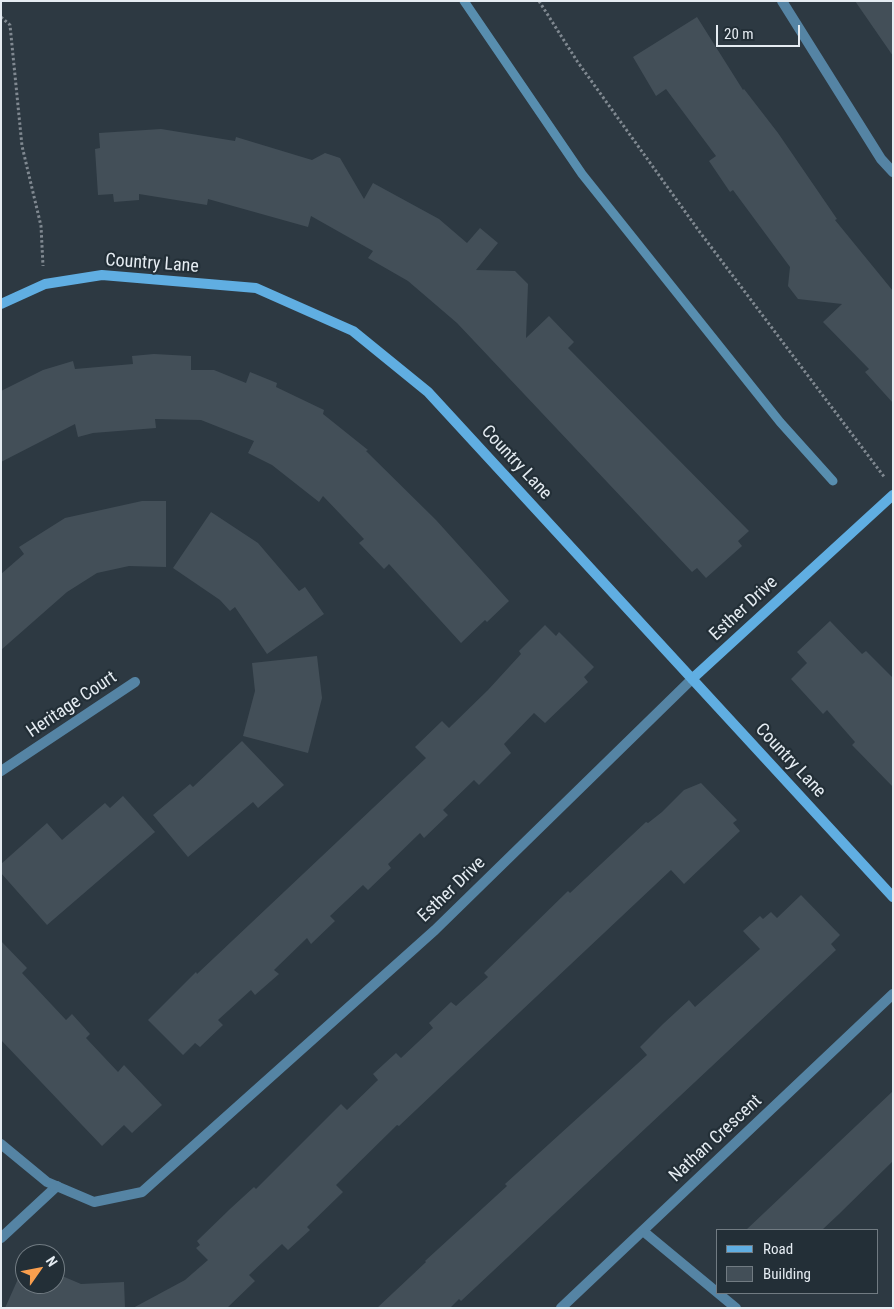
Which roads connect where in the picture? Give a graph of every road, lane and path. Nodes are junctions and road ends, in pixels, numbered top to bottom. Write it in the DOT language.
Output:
graph roads {
  1 [pos="539,1"];
  2 [pos="782,1"];
  3 [pos="1,17"];
  4 [pos="893,172"];
  5 [pos="45,284"];
  6 [pos="1,304"];
  7 [pos="887,480"];
  8 [pos="893,495"];
  9 [pos="692,679"];
  10 [pos="135,682"];
  11 [pos="1,771"];
  12 [pos="893,897"];
  13 [pos="893,994"];
  14 [pos="1,1144"];
  15 [pos="57,1186"];
  16 [pos="643,1231"];
  17 [pos="1,1238"];
  18 [pos="716,1291"];
  19 [pos="719,1294"];
  20 [pos="561,1308"];
  21 [pos="736,1308"];
  1 -- 7 [label="path"];
  2 -- 4 [label="street"];
  3 -- 5 [label="path"];
  5 -- 6 [label="street, Country Lane"];
  5 -- 9 [label="street, Country Lane"];
  8 -- 9 [label="street, Esther Drive"];
  9 -- 12 [label="street, Country Lane"];
  9 -- 15 [label="street, Esther Drive"];
  10 -- 11 [label="street, Heritage Court"];
  13 -- 16 [label="street, Nathan Crescent"];
  14 -- 15 [label="street, Esther Drive"];
  15 -- 17 [label="street"];
  16 -- 18 [label="street"];
  16 -- 20 [label="street, Nathan Crescent"];
  19 -- 21 [label="street"];
}
